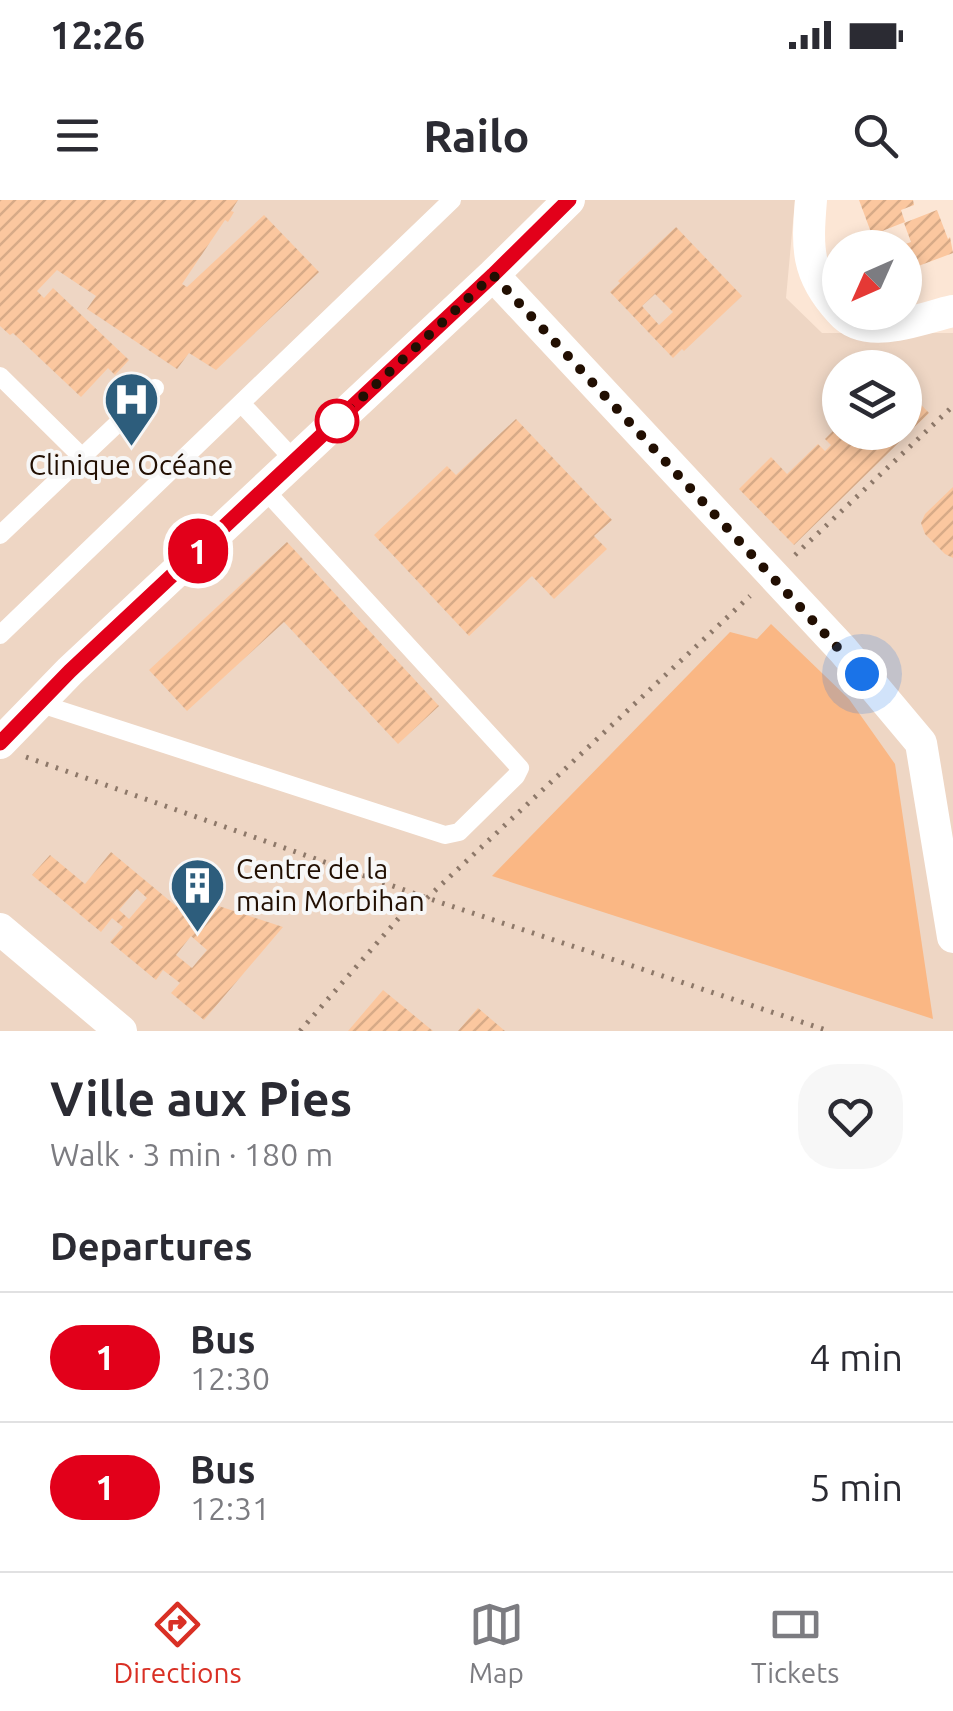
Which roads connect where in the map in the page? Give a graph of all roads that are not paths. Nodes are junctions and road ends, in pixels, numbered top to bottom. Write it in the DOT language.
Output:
graph roads {
  1 [pos="452,200"];
  2 [pos="569,200"];
  3 [pos="810,200"];
  4 [pos="493,275"];
  5 [pos="822,292"];
  6 [pos="953,311"];
  7 [pos="922,318"];
  8 [pos="0,376"];
  9 [pos="155,388"];
  10 [pos="241,403"];
  11 [pos="82,457"];
  12 [pos="295,461"];
  13 [pos="264,489"];
  14 [pos="0,535"];
  15 [pos="0,636"];
  16 [pos="38,703"];
  17 [pos="9,748"];
  18 [pos="0,929"];
  19 [pos="953,937"];
  20 [pos="121,1031"];
  1 -- 10 [label="lane"];
  2 -- 4 [label="street"];
  3 -- 5 [label="street"];
  4 -- 12 [label="street"];
  4 -- 19 [label="street"];
  6 -- 7 [label="street"];
  8 -- 11 [label="lane"];
  9 -- 11 [label="lane"];
  10 -- 12 [label="lane"];
  10 -- 15 [label="lane"];
  11 -- 14 [label="lane"];
  12 -- 13 [label="street"];
  13 -- 16 [label="street"];
  13 -- 16 [label="lane"];
  16 -- 17 [label="street"];
  18 -- 20 [label="street"];
}
